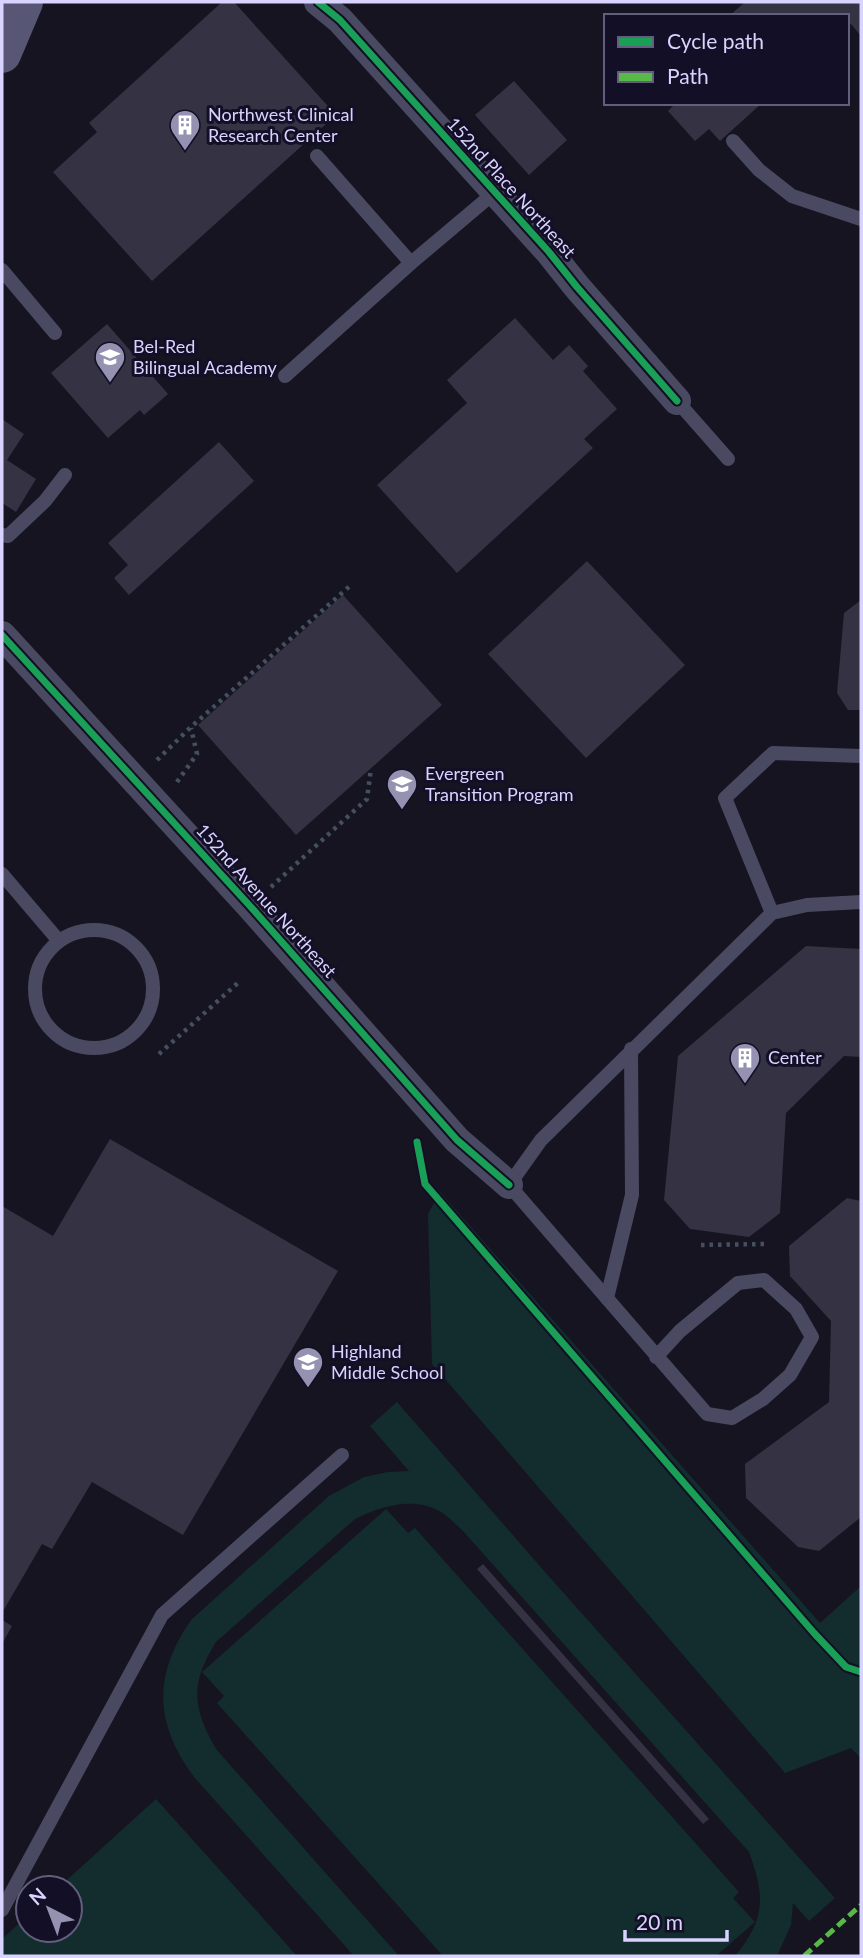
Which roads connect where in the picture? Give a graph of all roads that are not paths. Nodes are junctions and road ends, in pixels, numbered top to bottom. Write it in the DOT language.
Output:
graph roads {
  1 [pos="24,2"];
  2 [pos="324,4"];
  3 [pos="2,54"];
  4 [pos="733,141"];
  5 [pos="317,156"];
  6 [pos="494,193"];
  7 [pos="861,219"];
  8 [pos="411,262"];
  9 [pos="2,270"];
  10 [pos="55,333"];
  11 [pos="285,376"];
  12 [pos="677,401"];
  13 [pos="728,459"];
  14 [pos="65,475"];
  15 [pos="2,535"];
  16 [pos="2,635"];
  17 [pos="861,756"];
  18 [pos="2,874"];
  19 [pos="861,902"];
  20 [pos="772,913"];
  21 [pos="59,941"];
  22 [pos="632,1049"];
  23 [pos="509,1185"];
  24 [pos="607,1298"];
  25 [pos="656,1357"];
  26 [pos="342,1455"];
  27 [pos="2,1910"];
  1 -- 3 [label="main road"];
  2 -- 6 [label="street, 152nd Place Northeast"];
  4 -- 7 [label="lane"];
  5 -- 8 [label="lane"];
  6 -- 8 [label="lane"];
  6 -- 12 [label="street, 152nd Place Northeast"];
  8 -- 11 [label="lane"];
  9 -- 10 [label="lane"];
  12 -- 13 [label="lane"];
  14 -- 15 [label="lane"];
  16 -- 23 [label="street, 152nd Avenue Northeast"];
  17 -- 20 [label="lane"];
  18 -- 21 [label="lane"];
  19 -- 20 [label="lane"];
  20 -- 22 [label="lane"];
  21 -- 21 [label="lane"];
  22 -- 23 [label="lane"];
  22 -- 24 [label="lane"];
  23 -- 24 [label="lane"];
  24 -- 25 [label="lane"];
  25 -- 25 [label="lane"];
  26 -- 27 [label="lane"];
}
